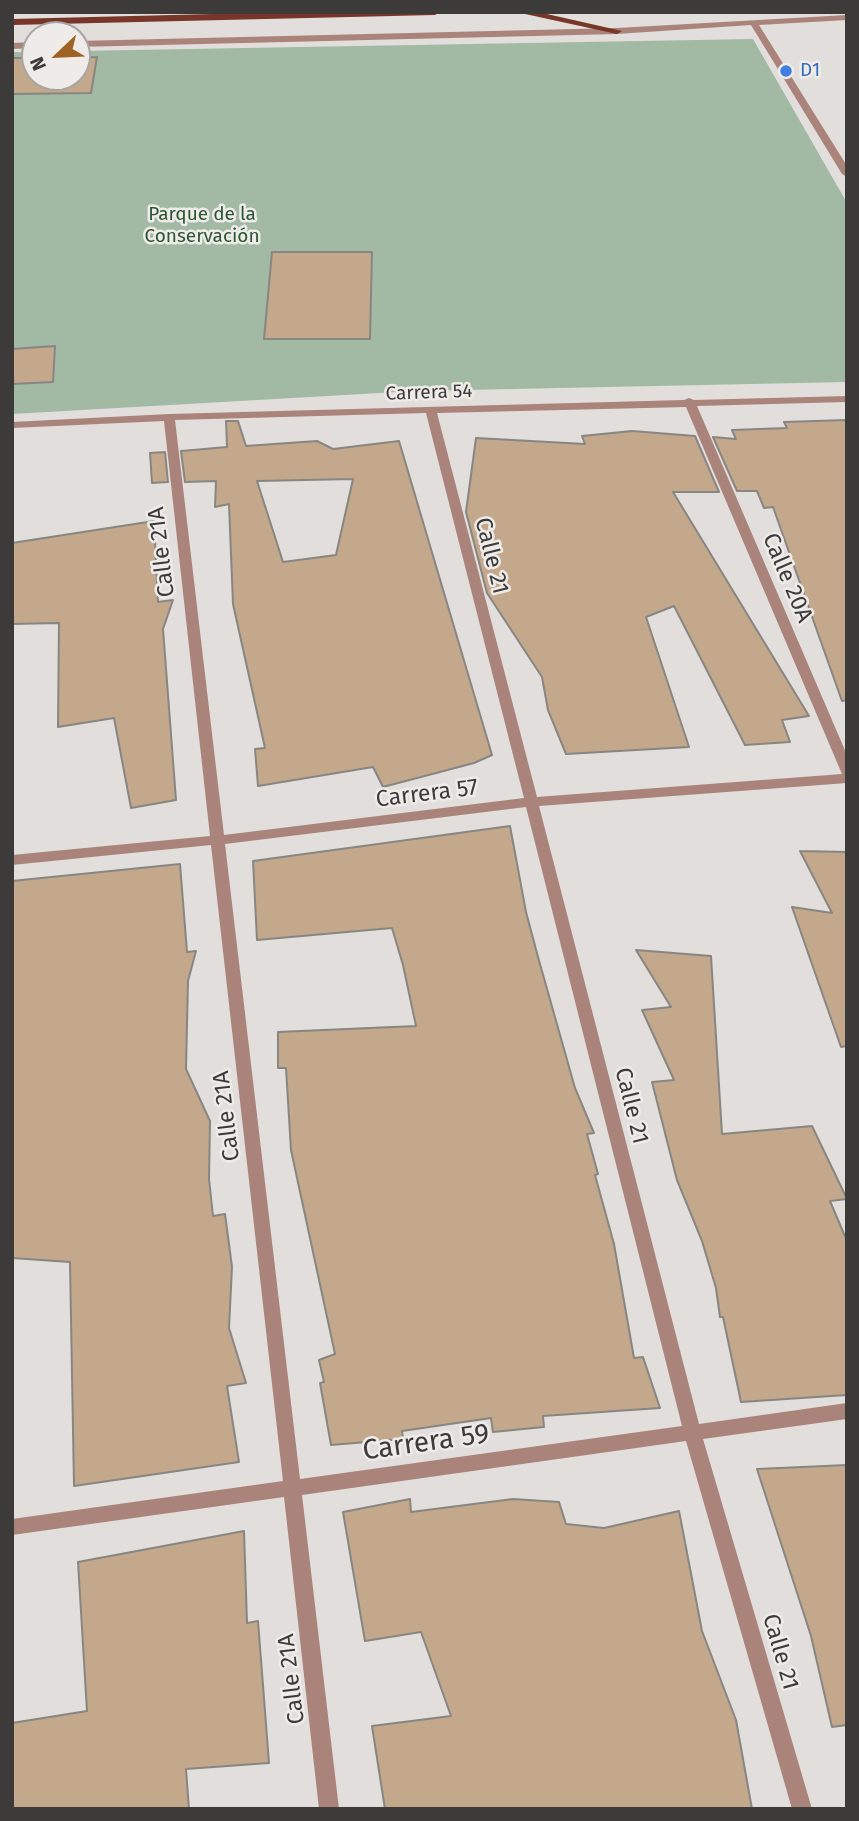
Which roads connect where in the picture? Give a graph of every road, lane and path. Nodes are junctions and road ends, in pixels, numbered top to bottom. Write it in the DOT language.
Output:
graph roads {
  1 [pos="435,12"];
  2 [pos="521,12"];
  3 [pos="847,17"];
  4 [pos="12,22"];
  5 [pos="754,24"];
  6 [pos="617,32"];
  7 [pos="91,44"];
  8 [pos="843,161"];
  9 [pos="847,174"];
  10 [pos="847,399"];
  11 [pos="689,401"];
  12 [pos="431,410"];
  13 [pos="169,417"];
  14 [pos="12,425"];
  15 [pos="847,771"];
  16 [pos="847,778"];
  17 [pos="530,803"];
  18 [pos="218,840"];
  19 [pos="12,860"];
  20 [pos="847,1411"];
  21 [pos="692,1434"];
  22 [pos="292,1488"];
  23 [pos="12,1527"];
  24 [pos="329,1809"];
  25 [pos="802,1809"];
  1 -- 4 [label="main road"];
  2 -- 6 [label="main road"];
  3 -- 5 [label="street"];
  5 -- 6 [label="street"];
  5 -- 8 [label="street"];
  6 -- 7 [label="street"];
  8 -- 9 [label="street"];
  10 -- 11 [label="street, Carrera 54"];
  11 -- 12 [label="street, Carrera 54"];
  11 -- 15 [label="street, Calle 20A"];
  12 -- 13 [label="street, Carrera 54"];
  12 -- 17 [label="street, Calle 21"];
  13 -- 14 [label="street, Carrera 54"];
  13 -- 18 [label="street, Calle 21A"];
  16 -- 17 [label="street, Carrera 57"];
  17 -- 18 [label="street, Carrera 57"];
  17 -- 21 [label="street, Calle 21"];
  18 -- 19 [label="street, Carrera 57"];
  18 -- 22 [label="street, Calle 21A"];
  20 -- 21 [label="street, Carrera 59"];
  21 -- 22 [label="street, Carrera 59"];
  21 -- 25 [label="street, Calle 21"];
  22 -- 23 [label="street, Carrera 59"];
  22 -- 24 [label="street, Calle 21A"];
}
